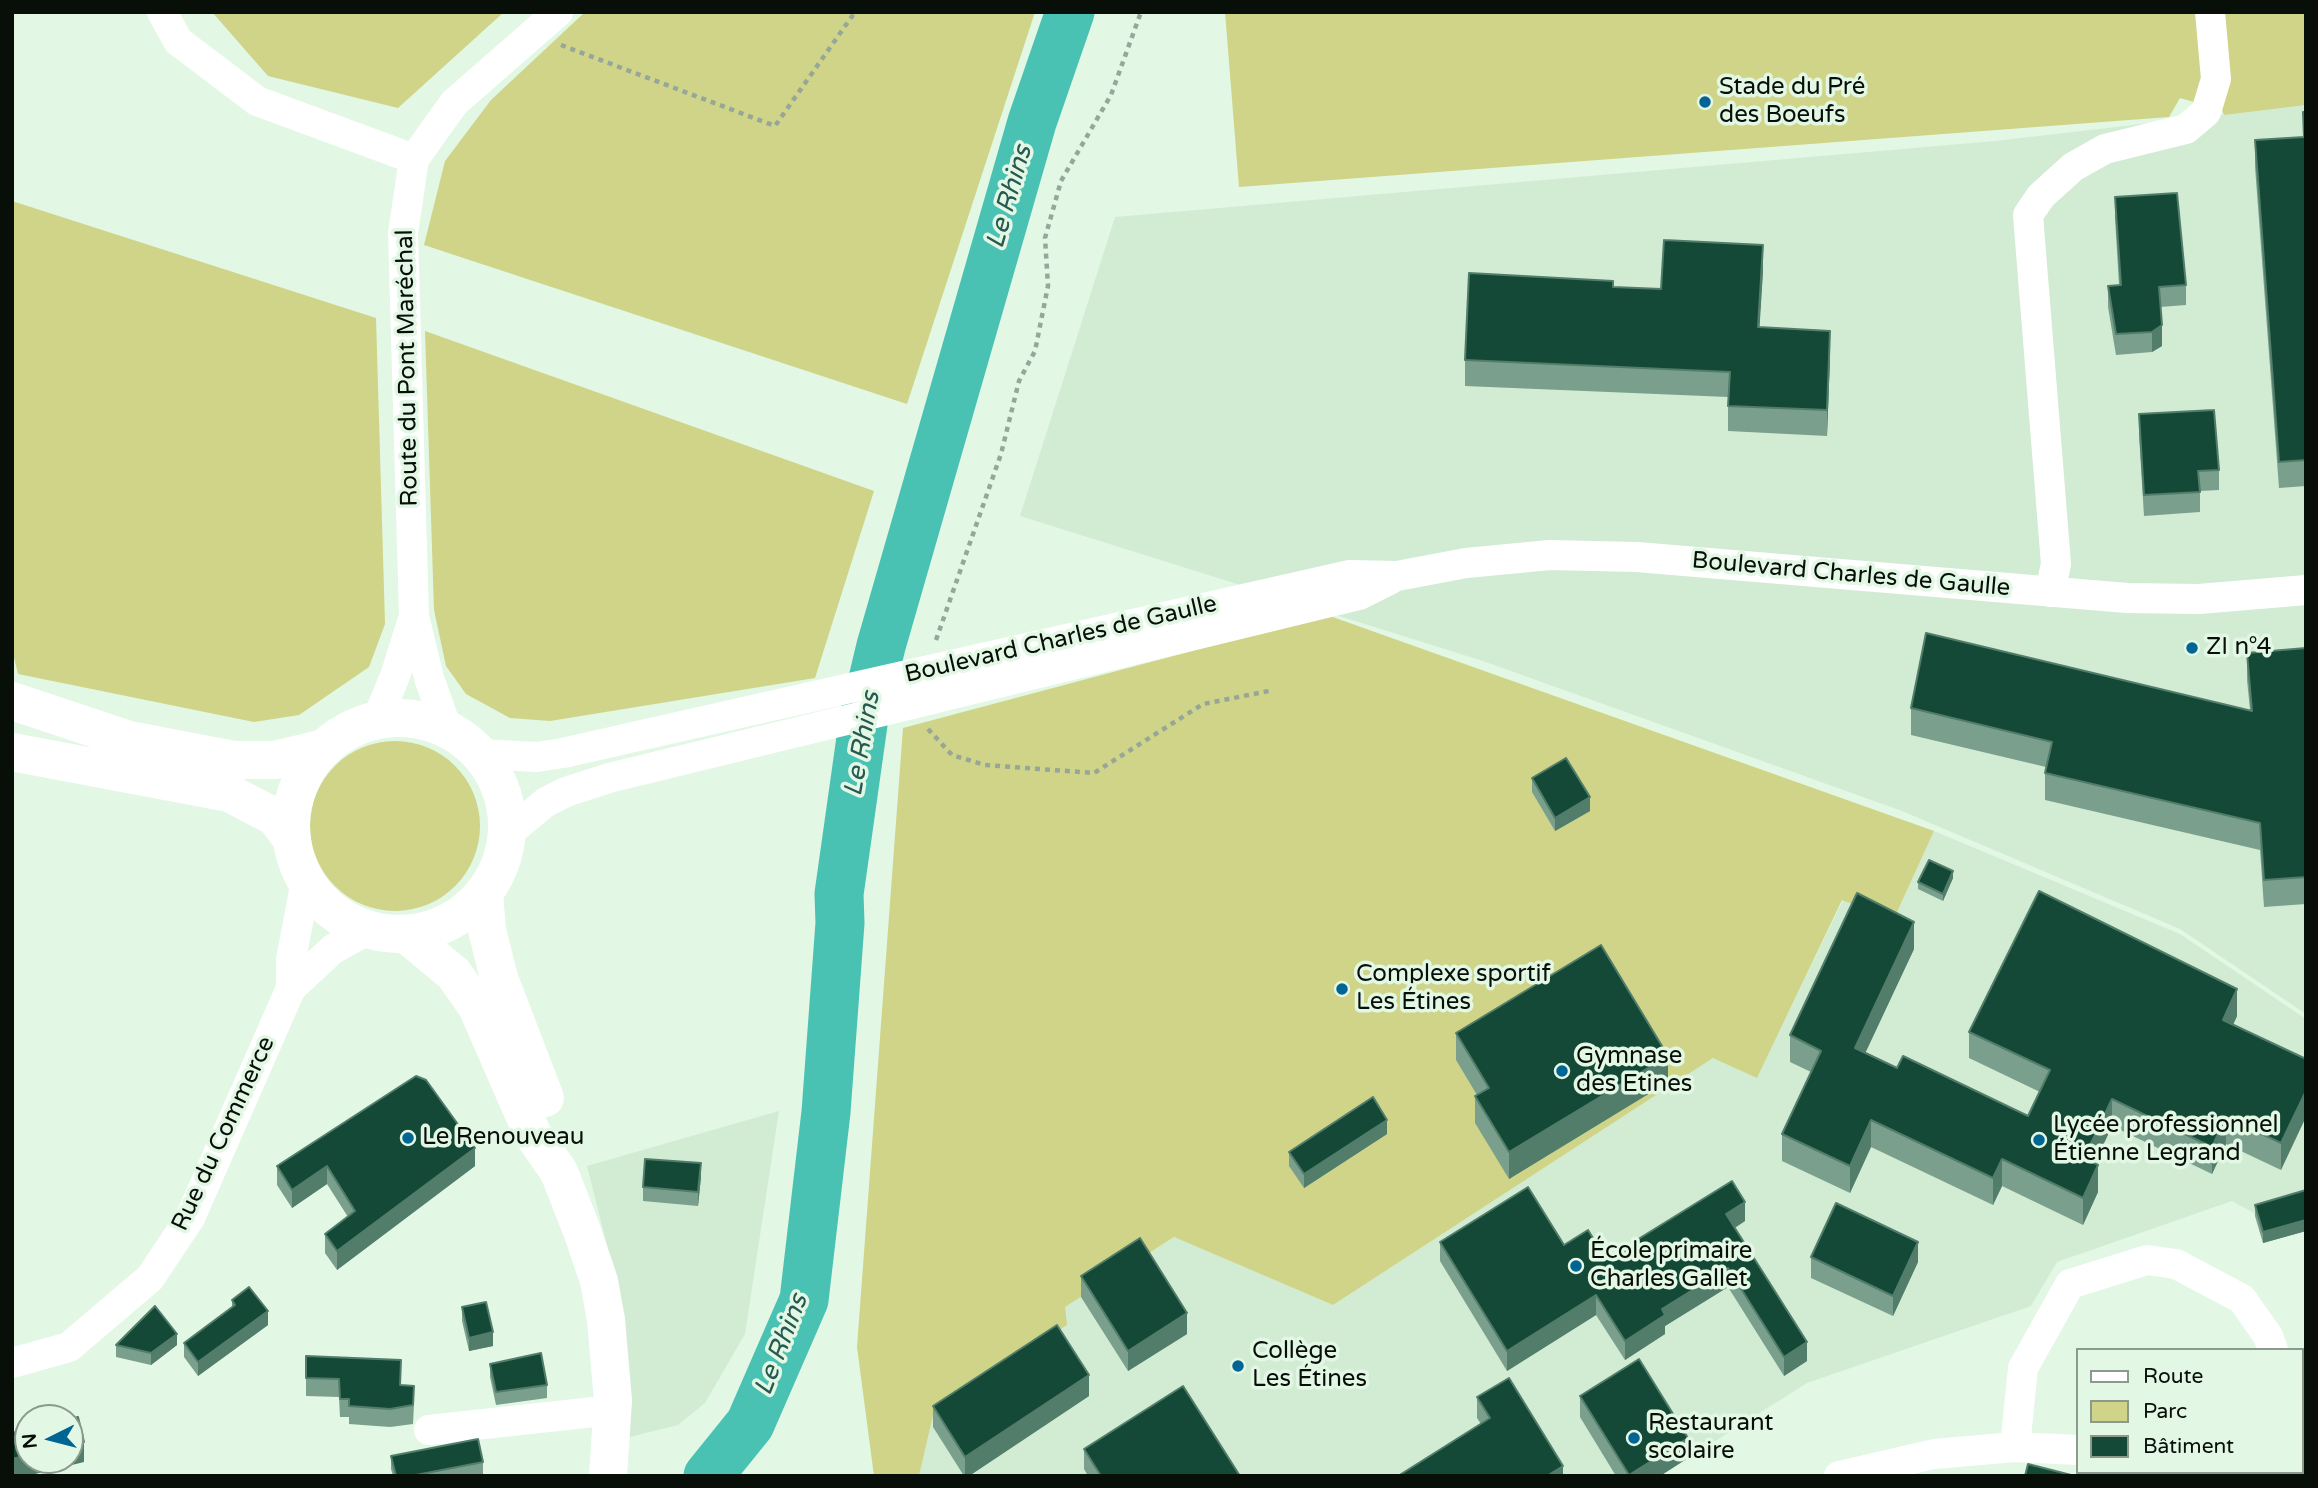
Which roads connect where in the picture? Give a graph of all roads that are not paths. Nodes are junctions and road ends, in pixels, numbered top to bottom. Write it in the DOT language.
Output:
graph roads {
  1 [pos="162,12"];
  2 [pos="558,12"];
  3 [pos="2210,12"];
  4 [pos="414,159"];
  5 [pos="1398,576"];
  6 [pos="2306,590"];
  7 [pos="2050,592"];
  8 [pos="414,616"];
  9 [pos="12,701"];
  10 [pos="377,720"];
  11 [pos="447,729"];
  12 [pos="324,748"];
  13 [pos="12,752"];
  14 [pos="480,754"];
  15 [pos="506,835"];
  16 [pos="291,838"];
  17 [pos="306,881"];
  18 [pos="484,892"];
  19 [pos="368,930"];
  20 [pos="406,934"];
  21 [pos="291,988"];
  22 [pos="559,1172"];
  23 [pos="2272,1348"];
  24 [pos="12,1363"];
  25 [pos="612,1410"];
  26 [pos="429,1430"];
  27 [pos="2015,1447"];
  28 [pos="2076,1450"];
  29 [pos="609,1466"];
  30 [pos="1839,1476"];
  1 -- 4 [label="street"];
  2 -- 4 [label="street, Route du Pont Maréchal"];
  3 -- 7 [label="street"];
  4 -- 8 [label="street, Route du Pont Maréchal"];
  5 -- 7 [label="street, Boulevard Charles de Gaulle"];
  5 -- 14 [label="street, Boulevard Charles de Gaulle"];
  5 -- 15 [label="street, Boulevard Charles de Gaulle"];
  6 -- 7 [label="street, Boulevard Charles de Gaulle"];
  8 -- 10 [label="street, Route du Pont Maréchal"];
  8 -- 11 [label="street, Route du Pont Maréchal"];
  9 -- 12 [label="main road"];
  10 -- 11 [label="main road"];
  10 -- 12 [label="main road"];
  11 -- 14 [label="main road"];
  12 -- 16 [label="main road"];
  13 -- 16 [label="main road"];
  14 -- 15 [label="main road"];
  15 -- 18 [label="main road"];
  16 -- 17 [label="main road"];
  17 -- 19 [label="main road"];
  17 -- 21 [label="street, Rue du Commerce"];
  18 -- 20 [label="main road"];
  18 -- 22 [label="main road"];
  19 -- 20 [label="main road"];
  19 -- 21 [label="street, Rue du Commerce"];
  20 -- 22 [label="main road"];
  21 -- 24 [label="street, Rue du Commerce"];
  22 -- 25 [label="main road"];
  23 -- 27 [label="street"];
  25 -- 26 [label="street"];
  25 -- 29 [label="main road"];
  27 -- 28 [label="street"];
  27 -- 30 [label="street"];
}
